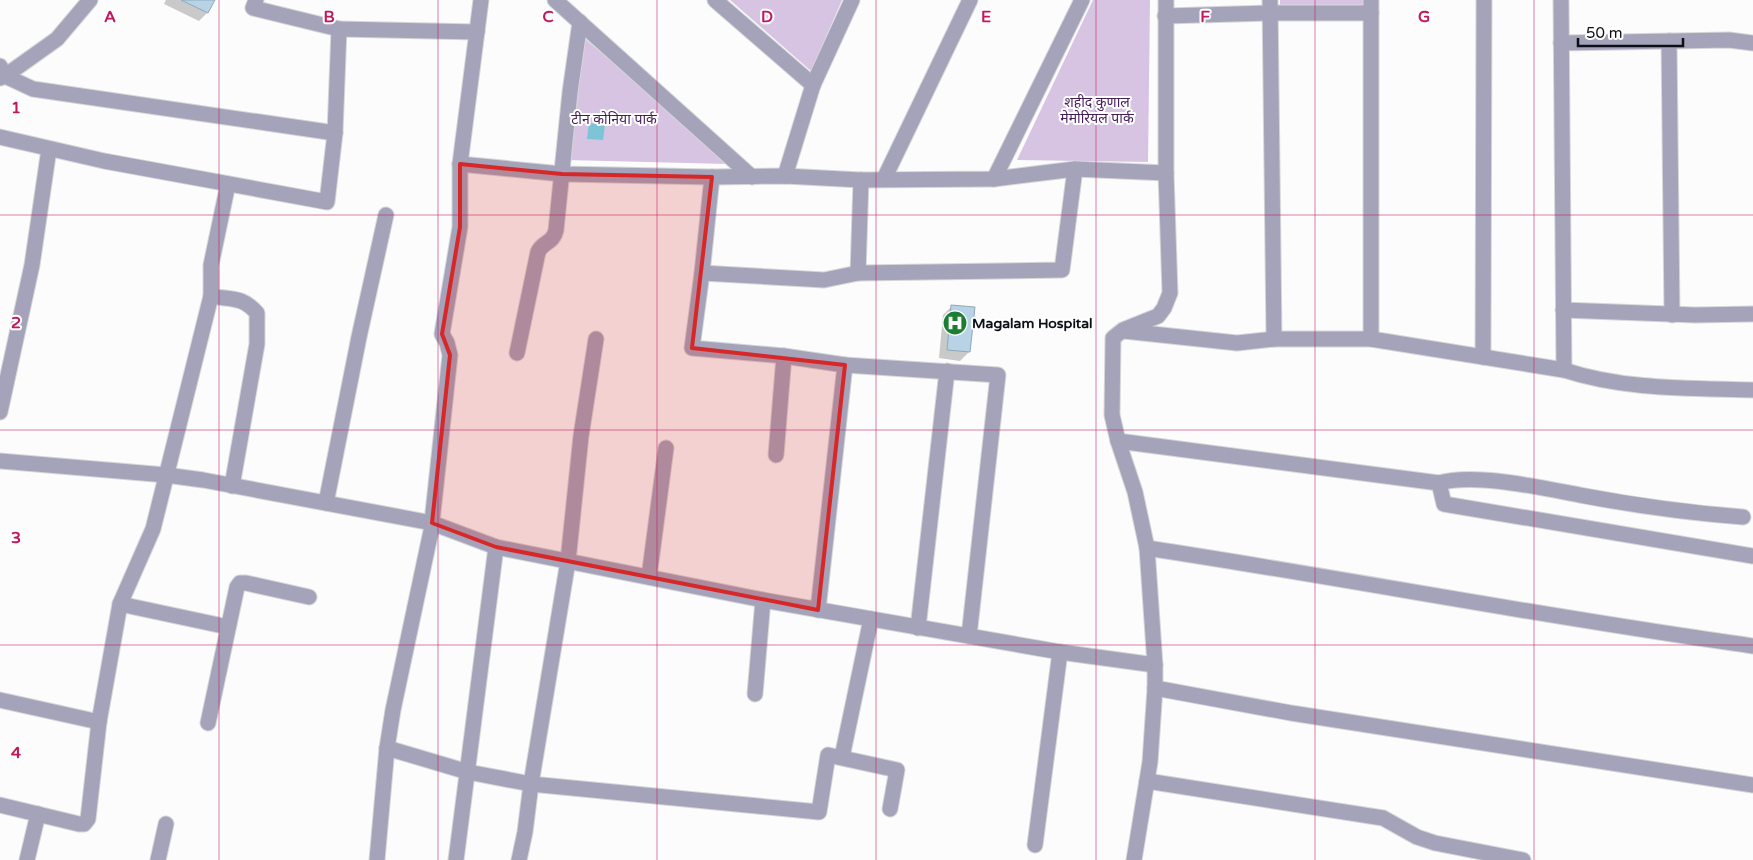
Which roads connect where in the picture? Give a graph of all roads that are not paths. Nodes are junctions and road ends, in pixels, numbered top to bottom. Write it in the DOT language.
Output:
graph roads {
  1 [pos="90,0"];
  2 [pos="256,0"];
  3 [pos="480,0"];
  4 [pos="555,0"];
  5 [pos="715,0"];
  6 [pos="852,0"];
  7 [pos="970,0"];
  8 [pos="1082,0"];
  9 [pos="1166,0"];
  10 [pos="1484,0"];
  11 [pos="1560,0"];
  12 [pos="1270,7"];
  13 [pos="1371,7"];
  14 [pos="1165,16"];
  15 [pos="580,22"];
  16 [pos="339,29"];
  17 [pos="477,32"];
  18 [pos="1669,41"];
  19 [pos="1561,43"];
  20 [pos="1753,43"];
  21 [pos="2,73"];
  22 [pos="812,85"];
  23 [pos="334,133"];
  24 [pos="0,137"];
  25 [pos="49,149"];
  26 [pos="460,164"];
  27 [pos="1075,170"];
  28 [pos="1166,173"];
  29 [pos="562,174"];
  30 [pos="785,176"];
  31 [pos="712,177"];
  32 [pos="752,177"];
  33 [pos="884,179"];
  34 [pos="994,179"];
  35 [pos="861,180"];
  36 [pos="228,184"];
  37 [pos="386,215"];
  38 [pos="858,272"];
  39 [pos="702,273"];
  40 [pos="211,296"];
  41 [pos="1563,310"];
  42 [pos="1753,314"];
  43 [pos="1672,315"];
  44 [pos="1123,330"];
  45 [pos="596,339"];
  46 [pos="1274,339"];
  47 [pos="1371,339"];
  48 [pos="516,353"];
  49 [pos="784,356"];
  50 [pos="1483,357"];
  51 [pos="845,365"];
  52 [pos="1564,370"];
  53 [pos="947,372"];
  54 [pos="1753,390"];
  55 [pos="0,412"];
  56 [pos="1118,441"];
  57 [pos="666,448"];
  58 [pos="776,455"];
  59 [pos="0,460"];
  60 [pos="166,475"];
  61 [pos="1439,483"];
  62 [pos="232,486"];
  63 [pos="326,503"];
  64 [pos="1744,517"];
  65 [pos="432,523"];
  66 [pos="496,547"];
  67 [pos="1147,548"];
  68 [pos="1753,556"];
  69 [pos="568,561"];
  70 [pos="649,577"];
  71 [pos="309,597"];
  72 [pos="764,600"];
  73 [pos="120,604"];
  74 [pos="818,610"];
  75 [pos="871,619"];
  76 [pos="228,627"];
  77 [pos="918,628"];
  78 [pos="970,636"];
  79 [pos="1753,646"];
  80 [pos="1060,652"];
  81 [pos="1154,665"];
  82 [pos="1155,688"];
  83 [pos="755,694"];
  84 [pos="0,700"];
  85 [pos="99,722"];
  86 [pos="208,723"];
  87 [pos="387,748"];
  88 [pos="842,757"];
  89 [pos="468,772"];
  90 [pos="1147,781"];
  91 [pos="532,784"];
  92 [pos="1753,785"];
  93 [pos="0,805"];
  94 [pos="890,809"];
  95 [pos="38,814"];
  96 [pos="166,824"];
  97 [pos="1035,845"];
  98 [pos="27,860"];
  99 [pos="158,860"];
  100 [pos="377,860"];
  101 [pos="456,860"];
  102 [pos="520,860"];
  103 [pos="1135,860"];
  104 [pos="1523,860"];
  1 -- 21 [label="street"];
  2 -- 16 [label="street"];
  3 -- 17 [label="street"];
  4 -- 15 [label="street"];
  5 -- 22 [label="street"];
  6 -- 22 [label="street"];
  7 -- 33 [label="street"];
  8 -- 34 [label="street"];
  9 -- 14 [label="street"];
  10 -- 50 [label="street"];
  11 -- 19 [label="street"];
  12 -- 13 [label="street"];
  12 -- 14 [label="street"];
  12 -- 46 [label="street"];
  13 -- 47 [label="street"];
  14 -- 28 [label="street"];
  15 -- 29 [label="street"];
  15 -- 32 [label="street"];
  16 -- 17 [label="street"];
  16 -- 23 [label="street"];
  17 -- 26 [label="street"];
  18 -- 19 [label="street"];
  18 -- 20 [label="street"];
  18 -- 43 [label="street"];
  19 -- 41 [label="street"];
  21 -- 23 [label="street"];
  22 -- 30 [label="street"];
  23 -- 36 [label="street"];
  24 -- 25 [label="street"];
  25 -- 36 [label="street"];
  25 -- 55 [label="street"];
  26 -- 29 [label="street"];
  26 -- 65 [label="street"];
  27 -- 28 [label="street"];
  27 -- 34 [label="street"];
  27 -- 38 [label="street"];
  28 -- 44 [label="street"];
  29 -- 31 [label="street"];
  29 -- 48 [label="street"];
  30 -- 32 [label="street"];
  30 -- 35 [label="street"];
  31 -- 32 [label="street"];
  31 -- 39 [label="street"];
  33 -- 34 [label="street"];
  33 -- 35 [label="street"];
  35 -- 38 [label="street"];
  36 -- 40 [label="street"];
  37 -- 63 [label="street"];
  38 -- 39 [label="street"];
  39 -- 49 [label="street"];
  40 -- 60 [label="street"];
  40 -- 62 [label="street"];
  41 -- 43 [label="street"];
  41 -- 52 [label="street"];
  42 -- 43 [label="street"];
  44 -- 46 [label="street"];
  44 -- 56 [label="street"];
  45 -- 69 [label="street"];
  46 -- 47 [label="street"];
  47 -- 50 [label="street"];
  49 -- 51 [label="street"];
  49 -- 58 [label="street"];
  50 -- 52 [label="street"];
  51 -- 53 [label="street"];
  51 -- 74 [label="street"];
  52 -- 54 [label="street"];
  53 -- 77 [label="street"];
  53 -- 78 [label="street"];
  56 -- 61 [label="street"];
  56 -- 67 [label="street"];
  57 -- 70 [label="street"];
  59 -- 60 [label="street"];
  60 -- 62 [label="street"];
  60 -- 73 [label="street"];
  61 -- 64 [label="street"];
  61 -- 68 [label="street"];
  62 -- 63 [label="street"];
  63 -- 65 [label="street"];
  65 -- 66 [label="street"];
  65 -- 87 [label="street"];
  66 -- 69 [label="street"];
  66 -- 89 [label="street"];
  67 -- 79 [label="street"];
  67 -- 81 [label="street"];
  69 -- 70 [label="street"];
  69 -- 91 [label="street"];
  70 -- 72 [label="street"];
  71 -- 76 [label="street"];
  72 -- 74 [label="street"];
  72 -- 83 [label="street"];
  73 -- 76 [label="street"];
  73 -- 85 [label="street"];
  74 -- 75 [label="street"];
  75 -- 77 [label="street"];
  75 -- 88 [label="street"];
  76 -- 86 [label="street"];
  77 -- 78 [label="street"];
  78 -- 80 [label="street"];
  80 -- 81 [label="street"];
  80 -- 97 [label="street"];
  81 -- 82 [label="street"];
  82 -- 90 [label="street"];
  82 -- 92 [label="street"];
  84 -- 85 [label="street"];
  85 -- 95 [label="street"];
  87 -- 89 [label="street"];
  87 -- 100 [label="street"];
  88 -- 91 [label="street"];
  88 -- 94 [label="street"];
  89 -- 91 [label="street"];
  89 -- 101 [label="street"];
  90 -- 103 [label="street"];
  90 -- 104 [label="street"];
  91 -- 102 [label="street"];
  93 -- 95 [label="street"];
  95 -- 98 [label="street"];
  96 -- 99 [label="street"];
}
